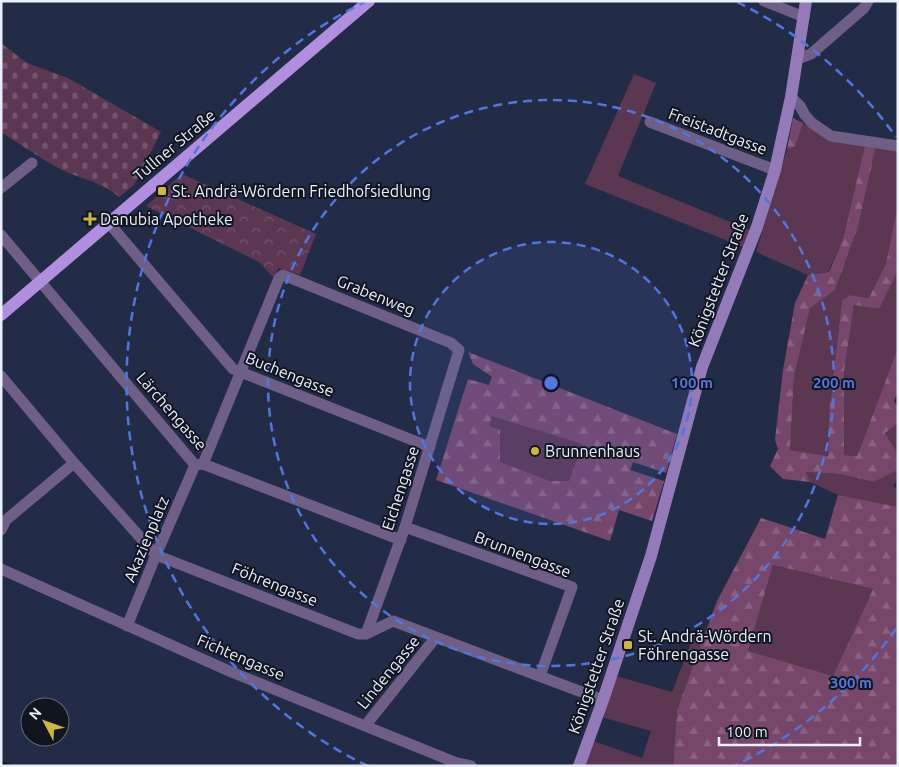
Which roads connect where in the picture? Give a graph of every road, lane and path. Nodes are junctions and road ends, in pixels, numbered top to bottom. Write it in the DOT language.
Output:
graph roads {
  1 [pos="370,1"];
  2 [pos="764,1"];
  3 [pos="806,1"];
  4 [pos="868,1"];
  5 [pos="804,16"];
  6 [pos="797,59"];
  7 [pos="791,97"];
  8 [pos="650,122"];
  9 [pos="898,146"];
  10 [pos="32,163"];
  11 [pos="775,170"];
  12 [pos="1,188"];
  13 [pos="108,222"];
  14 [pos="1,235"];
  15 [pos="279,278"];
  16 [pos="40,282"];
  17 [pos="1,315"];
  18 [pos="459,350"];
  19 [pos="240,373"];
  20 [pos="1,376"];
  21 [pos="430,447"];
  22 [pos="74,463"];
  23 [pos="199,464"];
  24 [pos="3,521"];
  25 [pos="405,527"];
  26 [pos="401,540"];
  27 [pos="156,555"];
  28 [pos="1,569"];
  29 [pos="128,626"];
  30 [pos="366,634"];
  31 [pos="436,637"];
  32 [pos="540,676"];
  33 [pos="603,700"];
  34 [pos="365,726"];
  35 [pos="471,766"];
  36 [pos="579,766"];
  1 -- 13 [label="main road, Tullner Straße"];
  2 -- 5 [label="street"];
  3 -- 5 [label="main road, Königstetter Straße"];
  4 -- 6 [label="street"];
  5 -- 6 [label="main road, Königstetter Straße"];
  6 -- 7 [label="main road, Königstetter Straße"];
  7 -- 9 [label="street"];
  7 -- 11 [label="main road, Königstetter Straße"];
  8 -- 11 [label="street, Freistadtgasse"];
  10 -- 12 [label="street"];
  11 -- 33 [label="main road, Königstetter Straße"];
  13 -- 16 [label="main road, Tullner Straße"];
  13 -- 19 [label="street, Buchengasse"];
  14 -- 16 [label="street, Lärchengasse"];
  15 -- 18 [label="street, Grabenweg"];
  15 -- 19 [label="street, Akazienplatz"];
  16 -- 17 [label="main road, Tullner Straße"];
  16 -- 23 [label="street, Lärchengasse"];
  18 -- 21 [label="street, Eichengasse"];
  19 -- 21 [label="street, Buchengasse"];
  19 -- 23 [label="street, Akazienplatz"];
  20 -- 22 [label="street, Föhrengasse"];
  21 -- 25 [label="street, Eichengasse"];
  22 -- 24 [label="street"];
  22 -- 27 [label="street, Föhrengasse"];
  23 -- 26 [label="street, Lärchengasse"];
  23 -- 27 [label="street, Akazienplatz"];
  25 -- 26 [label="street, Eichengasse"];
  25 -- 32 [label="street, Brunnengasse"];
  26 -- 30 [label="street, Eichengasse"];
  27 -- 29 [label="street, Akazienplatz"];
  27 -- 30 [label="street, Föhrengasse"];
  28 -- 29 [label="street, Fichtengasse"];
  29 -- 34 [label="street, Fichtengasse"];
  30 -- 31 [label="street"];
  31 -- 32 [label="street"];
  31 -- 34 [label="street, Lindengasse"];
  32 -- 33 [label="street"];
  33 -- 36 [label="main road, Königstetter Straße"];
  34 -- 35 [label="street, Fichtengasse"];
}
